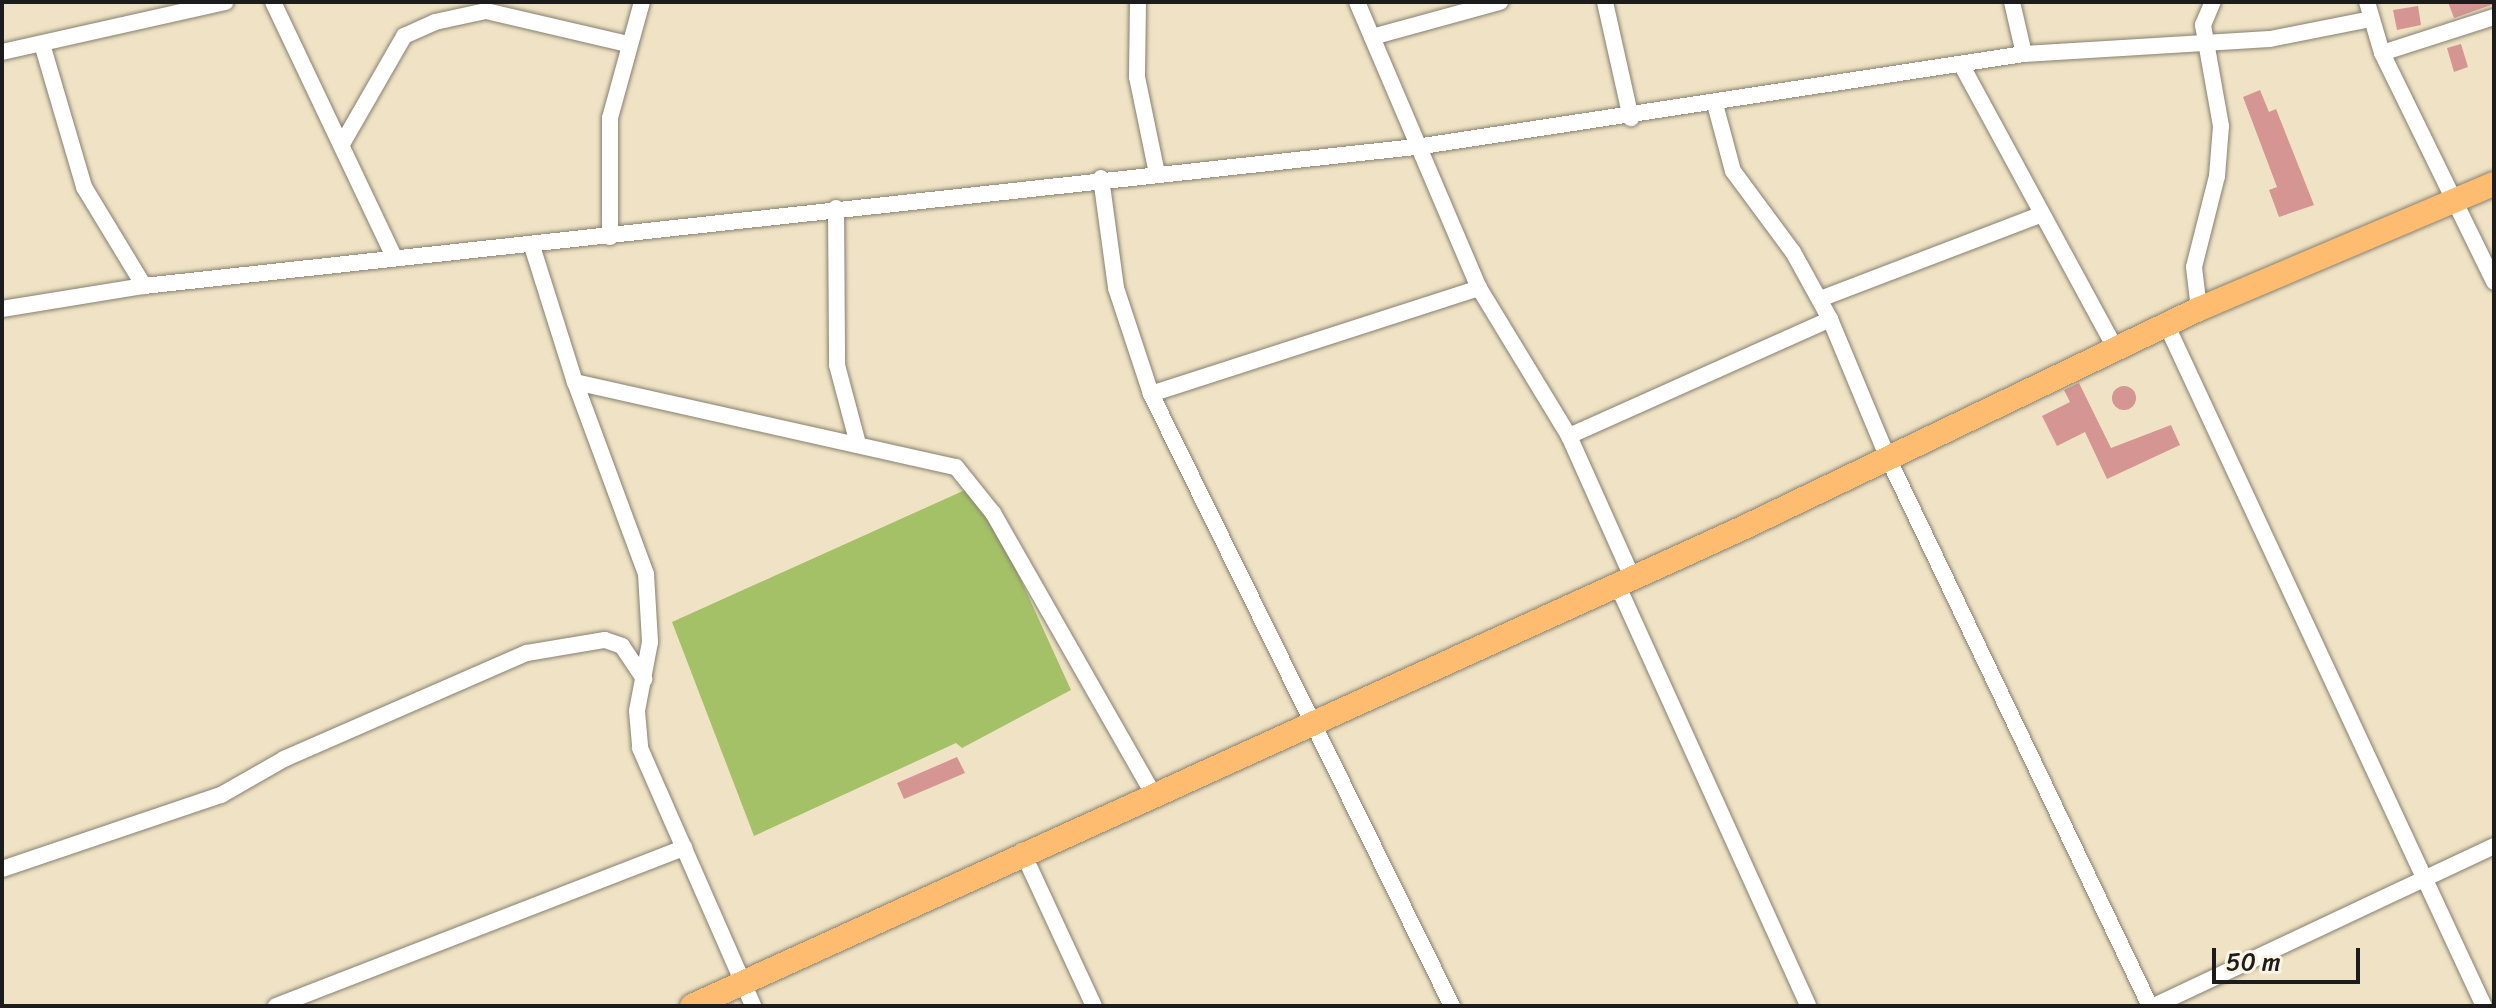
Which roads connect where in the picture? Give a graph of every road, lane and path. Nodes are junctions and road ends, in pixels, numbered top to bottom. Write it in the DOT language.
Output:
graph roads {
  1 [pos="225,2"];
  2 [pos="273,2"];
  3 [pos="642,2"];
  4 [pos="1138,2"];
  5 [pos="1357,2"];
  6 [pos="1500,2"];
  7 [pos="1605,2"];
  8 [pos="2012,2"];
  9 [pos="2213,2"];
  10 [pos="2367,2"];
  11 [pos="2494,17"];
  12 [pos="2371,19"];
  13 [pos="1372,37"];
  14 [pos="2206,42"];
  15 [pos="42,44"];
  16 [pos="628,44"];
  17 [pos="2,52"];
  18 [pos="2382,53"];
  19 [pos="2024,54"];
  20 [pos="1961,64"];
  21 [pos="1715,104"];
  22 [pos="1631,118"];
  23 [pos="342,144"];
  24 [pos="1416,147"];
  25 [pos="1157,174"];
  26 [pos="1101,178"];
  27 [pos="2494,184"];
  28 [pos="2458,200"];
  29 [pos="836,208"];
  30 [pos="2040,215"];
  31 [pos="610,237"];
  32 [pos="532,246"];
  33 [pos="394,257"];
  34 [pos="2494,282"];
  35 [pos="144,286"];
  36 [pos="1479,288"];
  37 [pos="1820,299"];
  38 [pos="2,309"];
  39 [pos="2199,309"];
  40 [pos="1830,319"];
  41 [pos="2167,326"];
  42 [pos="2115,348"];
  43 [pos="575,382"];
  44 [pos="1151,394"];
  45 [pos="1569,436"];
  46 [pos="857,440"];
  47 [pos="1888,458"];
  48 [pos="1625,581"];
  49 [pos="644,679"];
  50 [pos="1315,723"];
  51 [pos="1154,795"];
  52 [pos="2494,846"];
  53 [pos="684,848"];
  54 [pos="1022,851"];
  55 [pos="2,869"];
  56 [pos="2424,878"];
  57 [pos="742,983"];
  58 [pos="276,1006"];
  59 [pos="692,1006"];
  60 [pos="753,1006"];
  61 [pos="1094,1006"];
  62 [pos="1452,1006"];
  63 [pos="1808,1006"];
  64 [pos="2152,1006"];
  65 [pos="2484,1006"];
  1 -- 15 [label="street"];
  2 -- 23 [label="street"];
  3 -- 16 [label="street"];
  4 -- 25 [label="street"];
  5 -- 13 [label="street"];
  6 -- 13 [label="street"];
  7 -- 22 [label="street"];
  8 -- 19 [label="street"];
  9 -- 14 [label="street"];
  10 -- 12 [label="street"];
  11 -- 18 [label="street"];
  12 -- 14 [label="street"];
  12 -- 18 [label="street"];
  13 -- 24 [label="street"];
  14 -- 19 [label="street"];
  14 -- 39 [label="street"];
  15 -- 17 [label="street"];
  15 -- 35 [label="street"];
  16 -- 23 [label="street"];
  16 -- 31 [label="street"];
  18 -- 28 [label="street"];
  19 -- 20 [label="street"];
  20 -- 21 [label="street"];
  20 -- 30 [label="street"];
  21 -- 22 [label="street"];
  21 -- 37 [label="street"];
  22 -- 24 [label="street"];
  23 -- 33 [label="street"];
  24 -- 25 [label="street"];
  24 -- 36 [label="street"];
  25 -- 26 [label="street"];
  26 -- 29 [label="street"];
  26 -- 44 [label="street"];
  27 -- 28 [label="main road"];
  28 -- 34 [label="street"];
  28 -- 39 [label="main road"];
  29 -- 31 [label="street"];
  29 -- 46 [label="street"];
  30 -- 37 [label="street"];
  30 -- 42 [label="street"];
  31 -- 32 [label="street"];
  32 -- 33 [label="street"];
  32 -- 43 [label="street"];
  33 -- 35 [label="street"];
  35 -- 38 [label="street"];
  36 -- 44 [label="street"];
  36 -- 45 [label="street"];
  37 -- 40 [label="street"];
  39 -- 41 [label="main road"];
  40 -- 45 [label="street"];
  40 -- 47 [label="street"];
  41 -- 42 [label="main road"];
  41 -- 56 [label="street"];
  42 -- 47 [label="main road"];
  43 -- 46 [label="street"];
  43 -- 49 [label="street"];
  44 -- 50 [label="street"];
  45 -- 48 [label="street"];
  46 -- 51 [label="street"];
  47 -- 48 [label="main road"];
  47 -- 64 [label="street"];
  48 -- 50 [label="main road"];
  48 -- 63 [label="street"];
  49 -- 53 [label="street"];
  49 -- 55 [label="street"];
  50 -- 51 [label="main road"];
  50 -- 62 [label="street"];
  51 -- 54 [label="main road"];
  52 -- 56 [label="street"];
  53 -- 57 [label="street"];
  53 -- 58 [label="street"];
  54 -- 57 [label="main road"];
  54 -- 61 [label="street"];
  56 -- 64 [label="street"];
  56 -- 65 [label="street"];
  57 -- 59 [label="main road"];
  57 -- 60 [label="street"];
}
